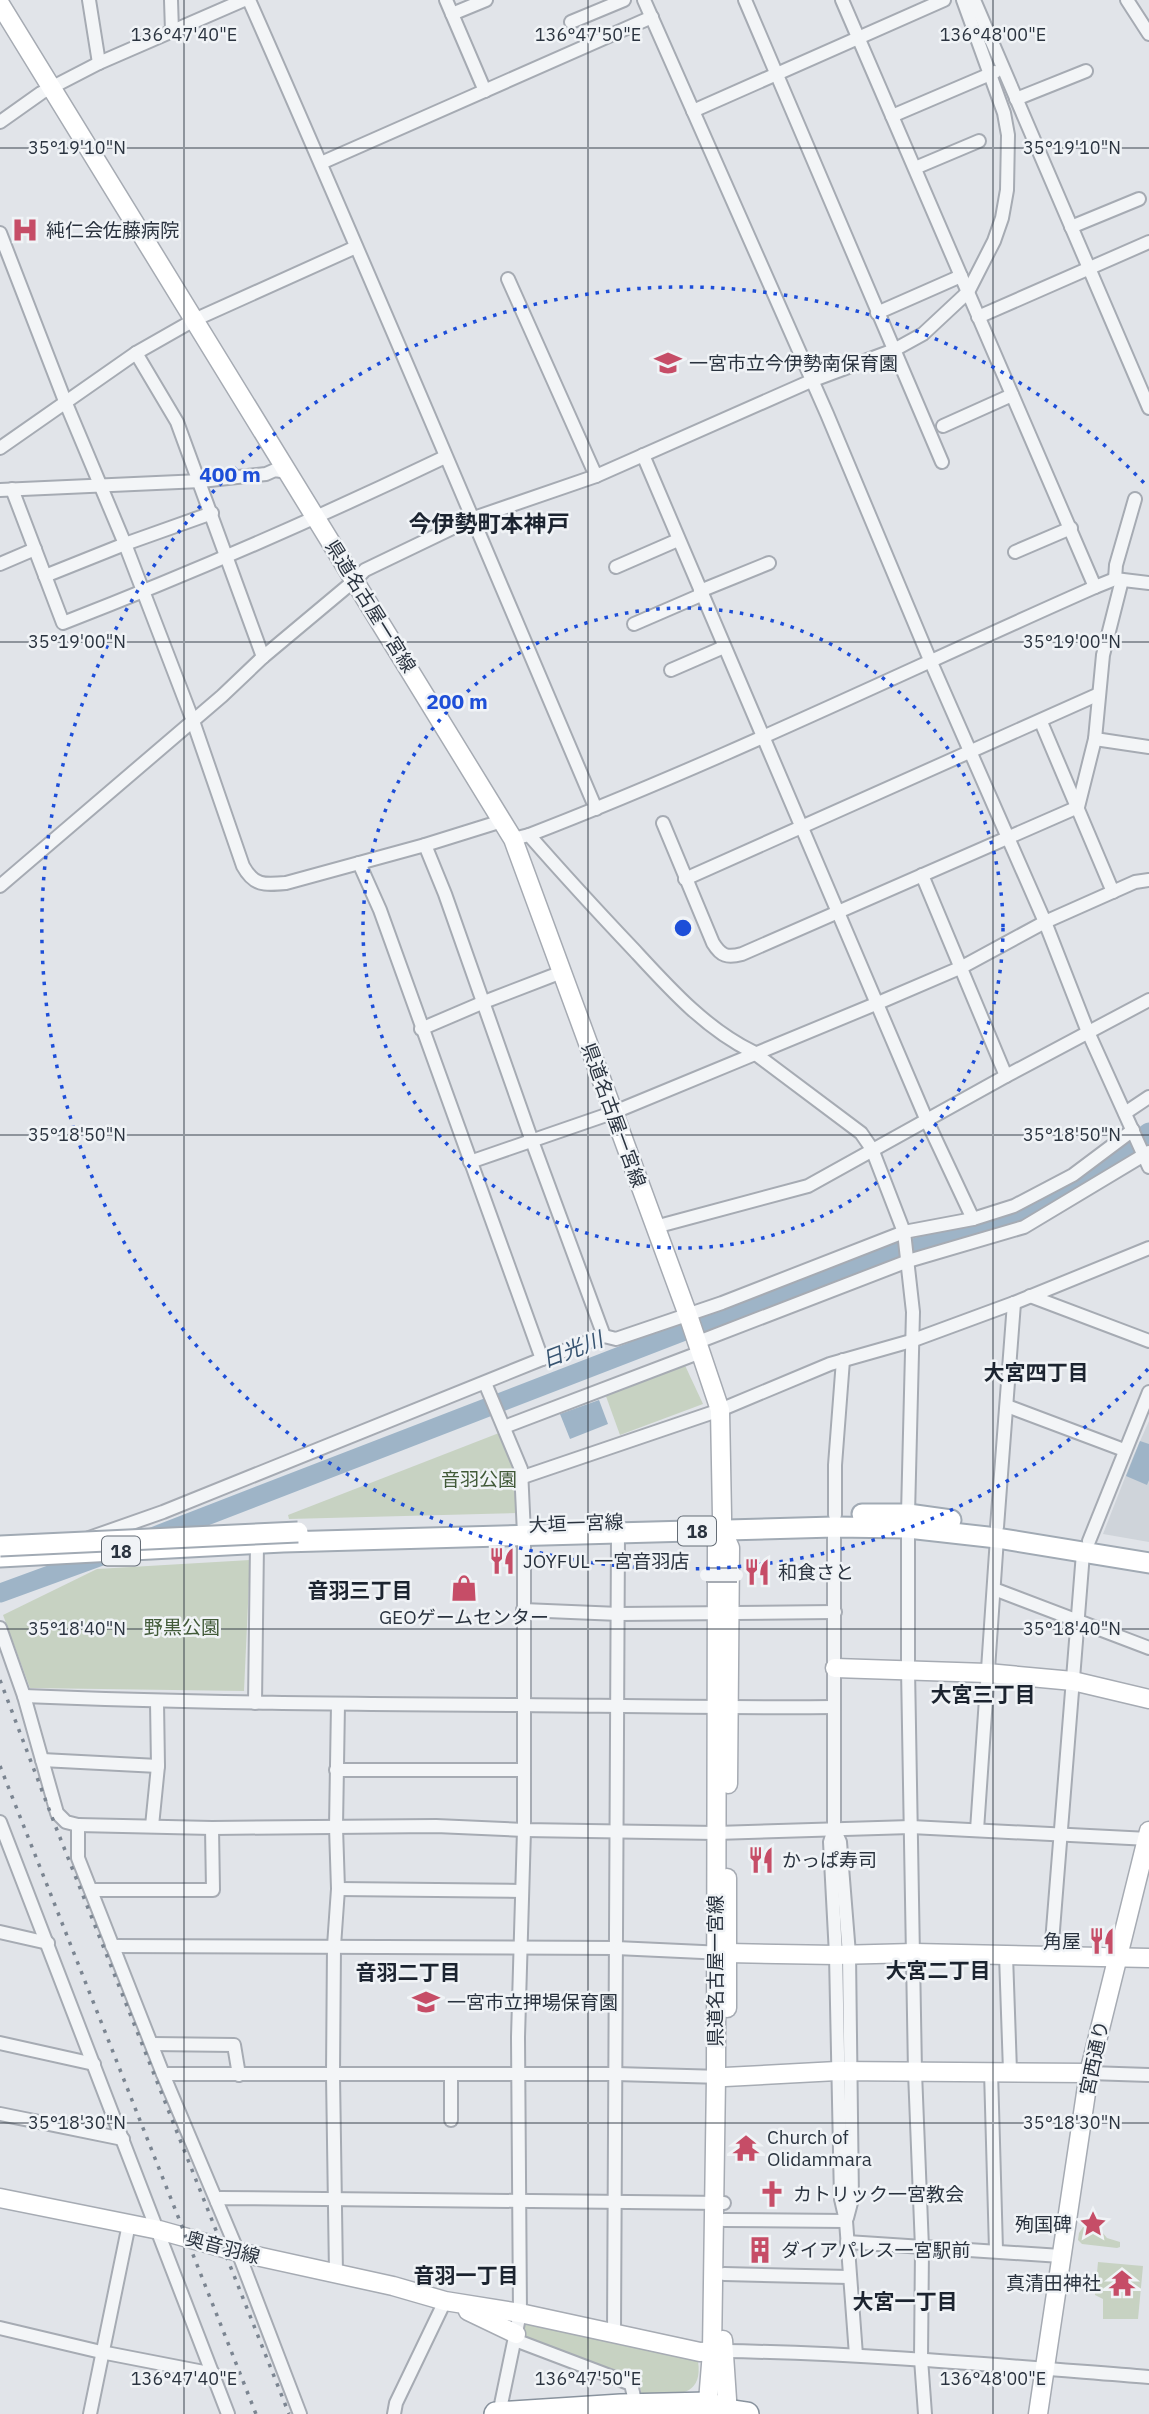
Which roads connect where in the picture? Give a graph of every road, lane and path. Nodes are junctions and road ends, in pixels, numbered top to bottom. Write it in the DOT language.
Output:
graph roads {
  1 [pos="89,0"];
  2 [pos="171,0"];
  3 [pos="246,0"];
  4 [pos="446,0"];
  5 [pos="486,0"];
  6 [pos="624,0"];
  7 [pos="644,0"];
  8 [pos="745,0"];
  9 [pos="842,0"];
  10 [pos="944,0"];
  11 [pos="964,0"];
  12 [pos="974,0"];
  13 [pos="1127,0"];
  14 [pos="0,4"];
  15 [pos="453,14"];
  16 [pos="652,17"];
  17 [pos="571,22"];
  18 [pos="172,31"];
  19 [pos="1149,34"];
  20 [pos="858,38"];
  21 [pos="99,63"];
  22 [pos="1003,68"];
  23 [pos="1086,71"];
  24 [pos="989,74"];
  25 [pos="776,76"];
  26 [pos="51,88"];
  27 [pos="485,90"];
  28 [pos="1016,99"];
  29 [pos="693,111"];
  30 [pos="892,116"];
  31 [pos="0,122"];
  32 [pos="979,141"];
  33 [pos="321,163"];
  34 [pos="915,168"];
  35 [pos="1139,199"];
  36 [pos="1071,227"];
  37 [pos="0,233"];
  38 [pos="1149,242"];
  39 [pos="356,247"];
  40 [pos="1089,268"];
  41 [pos="961,276"];
  42 [pos="508,279"];
  43 [pos="968,292"];
  44 [pos="877,313"];
  45 [pos="978,317"];
  46 [pos="194,320"];
  47 [pos="894,350"];
  48 [pos="136,353"];
  49 [pos="811,382"];
  50 [pos="1012,395"];
  51 [pos="65,401"];
  52 [pos="1149,408"];
  53 [pos="943,425"];
  54 [pos="0,448"];
  55 [pos="643,455"];
  56 [pos="445,457"];
  57 [pos="942,462"];
  58 [pos="287,472"];
  59 [pos="596,476"];
  60 [pos="201,481"];
  61 [pos="101,485"];
  62 [pos="6,490"];
  63 [pos="1135,499"];
  64 [pos="212,513"];
  65 [pos="316,519"];
  66 [pos="471,519"];
  67 [pos="1070,528"];
  68 [pos="678,540"];
  69 [pos="125,544"];
  70 [pos="35,549"];
  71 [pos="1015,552"];
  72 [pos="225,556"];
  73 [pos="769,562"];
  74 [pos="0,564"];
  75 [pos="616,567"];
  76 [pos="45,576"];
  77 [pos="1119,579"];
  78 [pos="355,580"];
  79 [pos="1149,583"];
  80 [pos="1095,587"];
  81 [pos="143,592"];
  82 [pos="701,593"];
  83 [pos="634,624"];
  84 [pos="724,647"];
  85 [pos="263,657"];
  86 [pos="930,660"];
  87 [pos="671,670"];
  88 [pos="1099,694"];
  89 [pos="193,721"];
  90 [pos="1041,722"];
  91 [pos="763,737"];
  92 [pos="1095,739"];
  93 [pos="1149,747"];
  94 [pos="971,752"];
  95 [pos="1078,807"];
  96 [pos="596,809"];
  97 [pos="502,821"];
  98 [pos="663,823"];
  99 [pos="802,825"];
  100 [pos="521,837"];
  101 [pos="1007,839"];
  102 [pos="425,845"];
  103 [pos="359,863"];
  104 [pos="922,875"];
  105 [pos="685,879"];
  106 [pos="1149,880"];
  107 [pos="0,886"];
  108 [pos="1113,892"];
  109 [pos="839,911"];
  110 [pos="1045,922"];
  111 [pos="962,967"];
  112 [pos="562,972"];
  113 [pos="1149,1000"];
  114 [pos="484,1002"];
  115 [pos="878,1003"];
  116 [pos="421,1029"];
  117 [pos="1088,1032"];
  118 [pos="753,1052"];
  119 [pos="1006,1076"];
  120 [pos="1149,1097"];
  121 [pos="612,1112"];
  122 [pos="1125,1113"];
  123 [pos="928,1121"];
  124 [pos="1133,1131"];
  125 [pos="532,1142"];
  126 [pos="872,1149"];
  127 [pos="1146,1157"];
  128 [pos="470,1162"];
  129 [pos="973,1219"];
  130 [pos="655,1227"];
  131 [pos="904,1233"];
  132 [pos="1149,1248"];
  133 [pos="908,1258"];
  134 [pos="1030,1296"];
  135 [pos="1014,1303"];
  136 [pos="689,1317"];
  137 [pos="604,1336"];
  138 [pos="911,1341"];
  139 [pos="1149,1341"];
  140 [pos="699,1345"];
  141 [pos="542,1359"];
  142 [pos="843,1360"];
  143 [pos="485,1383"];
  144 [pos="1149,1392"];
  145 [pos="1007,1406"];
  146 [pos="720,1410"];
  147 [pos="503,1425"];
  148 [pos="1124,1450"];
  149 [pos="523,1477"];
  150 [pos="835,1521"];
  151 [pos="908,1521"];
  152 [pos="722,1523"];
  153 [pos="524,1529"];
  154 [pos="997,1532"];
  155 [pos="618,1534"];
  156 [pos="249,1544"];
  157 [pos="0,1546"];
  158 [pos="1086,1547"];
  159 [pos="1149,1550"];
  160 [pos="0,1555"];
  161 [pos="1149,1563"];
  162 [pos="706,1575"];
  163 [pos="737,1575"];
  164 [pos="994,1590"];
  165 [pos="523,1610"];
  166 [pos="835,1612"];
  167 [pos="618,1614"];
  168 [pos="723,1614"];
  169 [pos="1078,1621"];
  170 [pos="0,1628"];
  171 [pos="1149,1648"];
  172 [pos="835,1668"];
  173 [pos="908,1669"];
  174 [pos="988,1673"];
  175 [pos="1073,1681"];
  176 [pos="23,1696"];
  177 [pos="1149,1699"];
  178 [pos="157,1702"];
  179 [pos="254,1703"];
  180 [pos="338,1704"];
  181 [pos="524,1705"];
  182 [pos="617,1706"];
  183 [pos="834,1707"];
  184 [pos="722,1708"];
  185 [pos="42,1760"];
  186 [pos="158,1766"];
  187 [pos="336,1770"];
  188 [pos="524,1770"];
  189 [pos="0,1822"];
  190 [pos="78,1825"];
  191 [pos="152,1826"];
  192 [pos="336,1827"];
  193 [pos="911,1827"];
  194 [pos="212,1828"];
  195 [pos="834,1829"];
  196 [pos="524,1830"];
  197 [pos="977,1830"];
  198 [pos="615,1831"];
  199 [pos="722,1833"];
  200 [pos="1061,1835"];
  201 [pos="1148,1836"];
  202 [pos="338,1889"];
  203 [pos="91,1890"];
  204 [pos="522,1891"];
  205 [pos="0,1932"];
  206 [pos="48,1943"];
  207 [pos="112,1946"];
  208 [pos="334,1946"];
  209 [pos="519,1948"];
  210 [pos="616,1948"];
  211 [pos="914,1952"];
  212 [pos="721,1953"];
  213 [pos="842,1955"];
  214 [pos="1006,1955"];
  215 [pos="1051,1955"];
  216 [pos="1116,1957"];
  217 [pos="1149,1958"];
  218 [pos="0,2043"];
  219 [pos="152,2044"];
  220 [pos="94,2064"];
  221 [pos="843,2071"];
  222 [pos="991,2071"];
  223 [pos="1010,2071"];
  224 [pos="915,2073"];
  225 [pos="1089,2073"];
  226 [pos="163,2074"];
  227 [pos="617,2074"];
  228 [pos="239,2075"];
  229 [pos="333,2075"];
  230 [pos="451,2075"];
  231 [pos="518,2075"];
  232 [pos="1149,2075"];
  233 [pos="720,2077"];
  234 [pos="0,2114"];
  235 [pos="451,2120"];
  236 [pos="123,2139"];
  237 [pos="0,2199"];
  238 [pos="336,2201"];
  239 [pos="217,2202"];
  240 [pos="521,2202"];
  241 [pos="614,2203"];
  242 [pos="721,2209"];
  243 [pos="846,2221"];
  244 [pos="129,2224"];
  245 [pos="159,2230"];
  246 [pos="847,2242"];
  247 [pos="922,2248"];
  248 [pos="996,2250"];
  249 [pos="238,2252"];
  250 [pos="1062,2256"];
  251 [pos="336,2274"];
  252 [pos="724,2274"];
  253 [pos="849,2277"];
  254 [pos="445,2301"];
  255 [pos="520,2313"];
  256 [pos="0,2328"];
  257 [pos="614,2333"];
  258 [pos="516,2337"];
  259 [pos="718,2351"];
  260 [pos="102,2352"];
  261 [pos="856,2355"];
  262 [pos="921,2359"];
  263 [pos="1045,2369"];
  264 [pos="214,2374"];
  265 [pos="1149,2377"];
  266 [pos="636,2405"];
  267 [pos="722,2412"];
  268 [pos="90,2414"];
  269 [pos="228,2414"];
  270 [pos="300,2414"];
  271 [pos="394,2414"];
  272 [pos="498,2414"];
  273 [pos="925,2414"];
  274 [pos="1038,2414"];
  1 -- 21 [label="street"];
  2 -- 18 [label="street"];
  3 -- 18 [label="street"];
  3 -- 33 [label="street"];
  4 -- 15 [label="street"];
  5 -- 15 [label="street"];
  6 -- 17 [label="street"];
  7 -- 16 [label="street"];
  8 -- 25 [label="street"];
  9 -- 20 [label="street"];
  10 -- 20 [label="street"];
  11 -- 24 [label="street"];
  12 -- 22 [label="street"];
  13 -- 19 [label="street"];
  14 -- 26 [label="main road, 県道名古屋一宮線"];
  15 -- 27 [label="street"];
  16 -- 27 [label="street"];
  16 -- 29 [label="street"];
  18 -- 21 [label="street"];
  20 -- 25 [label="street"];
  20 -- 30 [label="street"];
  21 -- 26 [label="street"];
  22 -- 24 [label="street"];
  22 -- 28 [label="street"];
  23 -- 28 [label="street"];
  24 -- 30 [label="street"];
  24 -- 43 [label="street"];
  25 -- 29 [label="street"];
  25 -- 44 [label="street"];
  26 -- 31 [label="street"];
  26 -- 46 [label="main road, 県道名古屋一宮線"];
  27 -- 33 [label="street"];
  28 -- 36 [label="street"];
  29 -- 49 [label="street"];
  30 -- 34 [label="street"];
  32 -- 34 [label="street"];
  33 -- 39 [label="street"];
  34 -- 41 [label="street"];
  35 -- 36 [label="street"];
  36 -- 40 [label="street"];
  37 -- 51 [label="street"];
  38 -- 40 [label="street"];
  39 -- 46 [label="street"];
  39 -- 56 [label="street"];
  40 -- 45 [label="street"];
  40 -- 52 [label="street"];
  41 -- 43 [label="street"];
  41 -- 44 [label="street"];
  42 -- 59 [label="street"];
  43 -- 45 [label="street"];
  43 -- 47 [label="street"];
  44 -- 47 [label="street"];
  45 -- 50 [label="street"];
  46 -- 48 [label="street"];
  46 -- 58 [label="main road, 県道名古屋一宮線"];
  47 -- 49 [label="street"];
  47 -- 57 [label="street"];
  48 -- 51 [label="street"];
  48 -- 60 [label="street"];
  49 -- 55 [label="street"];
  49 -- 86 [label="street"];
  50 -- 53 [label="street"];
  50 -- 67 [label="street"];
  51 -- 54 [label="street"];
  51 -- 61 [label="street"];
  55 -- 59 [label="street"];
  55 -- 68 [label="street"];
  56 -- 65 [label="street"];
  56 -- 66 [label="street"];
  58 -- 60 [label="street"];
  58 -- 65 [label="main road, 県道名古屋一宮線"];
  59 -- 66 [label="street"];
  60 -- 61 [label="street"];
  60 -- 64 [label="street"];
  61 -- 62 [label="street"];
  61 -- 69 [label="street"];
  62 -- 70 [label="street"];
  63 -- 77 [label="street"];
  64 -- 69 [label="street"];
  64 -- 72 [label="street"];
  65 -- 72 [label="street"];
  65 -- 78 [label="main road, 県道名古屋一宮線"];
  66 -- 78 [label="street"];
  66 -- 96 [label="street"];
  67 -- 71 [label="street"];
  67 -- 80 [label="street"];
  68 -- 75 [label="street"];
  68 -- 82 [label="street"];
  69 -- 76 [label="street"];
  69 -- 81 [label="street"];
  70 -- 74 [label="street"];
  70 -- 76 [label="street"];
  72 -- 81 [label="street"];
  72 -- 85 [label="street"];
  73 -- 82 [label="street"];
  76 -- 81 [label="street"];
  77 -- 79 [label="street"];
  77 -- 80 [label="street"];
  77 -- 88 [label="street"];
  78 -- 85 [label="street"];
  78 -- 97 [label="main road, 県道名古屋一宮線"];
  80 -- 86 [label="street"];
  81 -- 89 [label="street"];
  82 -- 83 [label="street"];
  82 -- 84 [label="street"];
  84 -- 87 [label="street"];
  84 -- 91 [label="street"];
  85 -- 89 [label="street"];
  86 -- 91 [label="street"];
  86 -- 94 [label="street"];
  88 -- 90 [label="street"];
  88 -- 92 [label="street"];
  89 -- 103 [label="street"];
  89 -- 107 [label="street"];
  90 -- 94 [label="street"];
  90 -- 95 [label="street"];
  91 -- 96 [label="street"];
  91 -- 99 [label="street"];
  92 -- 93 [label="street"];
  92 -- 95 [label="street"];
  94 -- 99 [label="street"];
  94 -- 101 [label="street"];
  95 -- 101 [label="street"];
  95 -- 108 [label="street"];
  96 -- 100 [label="street"];
  97 -- 100 [label="main road, 県道名古屋一宮線"];
  97 -- 102 [label="street"];
  98 -- 105 [label="street"];
  99 -- 105 [label="street"];
  99 -- 109 [label="street"];
  100 -- 112 [label="main road, 県道名古屋一宮線"];
  100 -- 118 [label="street"];
  101 -- 104 [label="street"];
  101 -- 110 [label="street"];
  102 -- 103 [label="street"];
  102 -- 114 [label="street"];
  103 -- 116 [label="street"];
  104 -- 109 [label="street"];
  104 -- 111 [label="street"];
  105 -- 109 [label="street"];
  106 -- 108 [label="street"];
  108 -- 110 [label="street"];
  109 -- 115 [label="street"];
  110 -- 111 [label="street"];
  110 -- 117 [label="street"];
  111 -- 115 [label="street"];
  111 -- 119 [label="street"];
  112 -- 114 [label="street"];
  112 -- 121 [label="main road, 県道名古屋一宮線"];
  113 -- 117 [label="street"];
  114 -- 116 [label="street"];
  114 -- 125 [label="street"];
  115 -- 118 [label="street"];
  115 -- 123 [label="street"];
  116 -- 128 [label="street"];
  117 -- 119 [label="street"];
  117 -- 122 [label="street"];
  118 -- 121 [label="street"];
  118 -- 126 [label="street"];
  119 -- 123 [label="street"];
  120 -- 122 [label="street"];
  121 -- 125 [label="street"];
  121 -- 130 [label="main road, 県道名古屋一宮線"];
  122 -- 124 [label="street"];
  123 -- 126 [label="street"];
  123 -- 129 [label="street"];
  124 -- 127 [label="street"];
  124 -- 129 [label="street"];
  125 -- 128 [label="street"];
  125 -- 137 [label="street"];
  126 -- 130 [label="street"];
  126 -- 131 [label="street"];
  127 -- 133 [label="street"];
  128 -- 141 [label="street"];
  129 -- 131 [label="street"];
  130 -- 136 [label="main road, 県道名古屋一宮線"];
  131 -- 133 [label="street"];
  131 -- 136 [label="street"];
  132 -- 134 [label="street"];
  133 -- 138 [label="street"];
  133 -- 140 [label="street"];
  134 -- 135 [label="street"];
  134 -- 139 [label="street"];
  135 -- 138 [label="street"];
  135 -- 145 [label="street"];
  136 -- 137 [label="street"];
  136 -- 140 [label="main road, 県道名古屋一宮線"];
  137 -- 141 [label="street"];
  138 -- 142 [label="street"];
  138 -- 151 [label="street"];
  140 -- 146 [label="main road, 県道名古屋一宮線"];
  140 -- 147 [label="street"];
  141 -- 143 [label="street"];
  142 -- 146 [label="street"];
  142 -- 150 [label="street"];
  143 -- 147 [label="street"];
  143 -- 160 [label="street"];
  144 -- 148 [label="street"];
  145 -- 148 [label="street"];
  145 -- 154 [label="street"];
  146 -- 149 [label="street"];
  146 -- 152 [label="main road, 県道名古屋一宮線"];
  147 -- 149 [label="street"];
  148 -- 158 [label="street"];
  149 -- 153 [label="street"];
  150 -- 151 [label="main road, 大垣一宮線 / 18"];
  150 -- 152 [label="main road, 大垣一宮線 / 18"];
  150 -- 166 [label="street"];
  151 -- 154 [label="main road, 大垣一宮線 / 18"];
  151 -- 173 [label="street"];
  152 -- 153 [label="main road, 大垣一宮線 / 18"];
  152 -- 155 [label="main road, 大垣一宮線 / 18"];
  152 -- 168 [label="main road, 県道名古屋一宮線"];
  153 -- 155 [label="main road, 大垣一宮線 / 18"];
  153 -- 156 [label="main road, 大垣一宮線 / 18"];
  153 -- 157 [label="main road, 大垣一宮線 / 18, bridge"];
  153 -- 165 [label="street"];
  154 -- 158 [label="main road, 大垣一宮線 / 18"];
  154 -- 164 [label="street"];
  155 -- 167 [label="street"];
  156 -- 160 [label="main road, 大垣一宮線 / 18"];
  156 -- 179 [label="street"];
  158 -- 159 [label="main road, 大垣一宮線 / 18"];
  158 -- 161 [label="main road, 大垣一宮線 / 18"];
  158 -- 169 [label="street"];
  162 -- 163 [label="street, bridge"];
  164 -- 169 [label="street"];
  164 -- 174 [label="street"];
  165 -- 167 [label="street"];
  165 -- 181 [label="street"];
  166 -- 168 [label="street"];
  166 -- 172 [label="street"];
  167 -- 168 [label="street"];
  167 -- 182 [label="street"];
  168 -- 184 [label="main road, 県道名古屋一宮線"];
  169 -- 171 [label="street"];
  169 -- 175 [label="street"];
  170 -- 176 [label="street"];
  172 -- 173 [label="main road"];
  172 -- 183 [label="street"];
  173 -- 174 [label="main road"];
  173 -- 193 [label="street"];
  174 -- 175 [label="main road"];
  174 -- 197 [label="street"];
  175 -- 177 [label="main road"];
  175 -- 200 [label="street"];
  176 -- 178 [label="street"];
  176 -- 185 [label="street"];
  178 -- 179 [label="street"];
  178 -- 186 [label="street"];
  179 -- 180 [label="street"];
  180 -- 181 [label="street"];
  180 -- 187 [label="street"];
  181 -- 182 [label="street"];
  181 -- 188 [label="street"];
  182 -- 184 [label="street"];
  182 -- 198 [label="street"];
  183 -- 184 [label="street"];
  183 -- 195 [label="street"];
  184 -- 199 [label="main road, 県道名古屋一宮線"];
  185 -- 186 [label="street"];
  185 -- 190 [label="street"];
  186 -- 191 [label="street"];
  187 -- 188 [label="street"];
  187 -- 192 [label="street"];
  188 -- 196 [label="street"];
  189 -- 206 [label="street"];
  190 -- 191 [label="street"];
  190 -- 203 [label="street"];
  191 -- 194 [label="street"];
  192 -- 194 [label="street"];
  192 -- 196 [label="street"];
  192 -- 202 [label="street"];
  193 -- 195 [label="street"];
  193 -- 197 [label="street"];
  193 -- 211 [label="street"];
  194 -- 203 [label="street"];
  195 -- 199 [label="street"];
  195 -- 213 [label="street"];
  196 -- 198 [label="street"];
  196 -- 204 [label="street"];
  197 -- 200 [label="street"];
  198 -- 199 [label="street"];
  198 -- 210 [label="street"];
  199 -- 212 [label="main road, 県道名古屋一宮線"];
  200 -- 201 [label="street"];
  200 -- 215 [label="street"];
  201 -- 216 [label="main road, 宮西通り"];
  202 -- 204 [label="street"];
  202 -- 208 [label="street"];
  203 -- 207 [label="street"];
  204 -- 209 [label="street"];
  205 -- 206 [label="street"];
  206 -- 220 [label="street"];
  207 -- 208 [label="street"];
  207 -- 219 [label="street"];
  208 -- 209 [label="street"];
  208 -- 229 [label="street"];
  209 -- 210 [label="street"];
  209 -- 231 [label="street"];
  210 -- 212 [label="street"];
  210 -- 227 [label="street"];
  211 -- 213 [label="main road"];
  211 -- 214 [label="main road"];
  211 -- 224 [label="street"];
  212 -- 213 [label="main road"];
  212 -- 233 [label="main road, 県道名古屋一宮線"];
  213 -- 221 [label="street"];
  214 -- 215 [label="main road"];
  214 -- 223 [label="street"];
  215 -- 216 [label="main road"];
  216 -- 217 [label="main road"];
  216 -- 225 [label="main road, 宮西通り"];
  218 -- 220 [label="street"];
  219 -- 226 [label="street"];
  219 -- 228 [label="street"];
  220 -- 236 [label="street"];
  221 -- 224 [label="main road"];
  221 -- 233 [label="main road"];
  221 -- 243 [label="street"];
  222 -- 223 [label="main road"];
  222 -- 224 [label="main road"];
  222 -- 248 [label="street"];
  223 -- 225 [label="main road"];
  224 -- 247 [label="street"];
  225 -- 232 [label="street"];
  225 -- 250 [label="main road, 宮西通り"];
  226 -- 228 [label="street"];
  226 -- 239 [label="street"];
  227 -- 231 [label="street"];
  227 -- 233 [label="street"];
  227 -- 241 [label="street"];
  228 -- 229 [label="street"];
  229 -- 230 [label="street"];
  229 -- 238 [label="street"];
  230 -- 231 [label="street"];
  230 -- 235 [label="street"];
  231 -- 240 [label="street"];
  233 -- 242 [label="main road, 県道名古屋一宮線"];
  234 -- 236 [label="street"];
  236 -- 245 [label="street"];
  237 -- 244 [label="main road, 奥音羽線"];
  238 -- 239 [label="street"];
  238 -- 240 [label="street"];
  238 -- 251 [label="street"];
  239 -- 249 [label="street"];
  240 -- 241 [label="street"];
  240 -- 255 [label="street"];
  241 -- 242 [label="street"];
  241 -- 257 [label="street"];
  242 -- 243 [label="street"];
  242 -- 252 [label="main road, 県道名古屋一宮線"];
  242 -- 259 [label="main road, 県道名古屋一宮線"];
  243 -- 246 [label="street"];
  244 -- 245 [label="main road, 奥音羽線"];
  244 -- 260 [label="street"];
  245 -- 249 [label="main road, 奥音羽線"];
  245 -- 264 [label="street"];
  246 -- 247 [label="street"];
  246 -- 253 [label="street"];
  247 -- 248 [label="street"];
  247 -- 262 [label="street"];
  248 -- 250 [label="street"];
  249 -- 251 [label="main road, 奥音羽線"];
  249 -- 270 [label="street"];
  250 -- 263 [label="main road, 宮西通り"];
  251 -- 254 [label="main road, 奥音羽線"];
  252 -- 253 [label="street"];
  252 -- 259 [label="main road, 県道名古屋一宮線"];
  253 -- 261 [label="street"];
  254 -- 255 [label="main road, 奥音羽線"];
  254 -- 258 [label="main road, 奥音羽線"];
  254 -- 271 [label="street"];
  255 -- 257 [label="main road, 奥音羽線"];
  255 -- 258 [label="street"];
  256 -- 260 [label="street"];
  257 -- 259 [label="main road, 奥音羽線"];
  258 -- 266 [label="street"];
  258 -- 272 [label="street"];
  259 -- 261 [label="street"];
  259 -- 267 [label="main road, 県道名古屋一宮線"];
  260 -- 264 [label="street"];
  260 -- 268 [label="street"];
  261 -- 262 [label="street"];
  262 -- 263 [label="street"];
  262 -- 273 [label="street"];
  263 -- 265 [label="street"];
  263 -- 274 [label="main road, 宮西通り"];
  264 -- 269 [label="street"];
  266 -- 267 [label="highway"];
  266 -- 272 [label="highway"];
}
